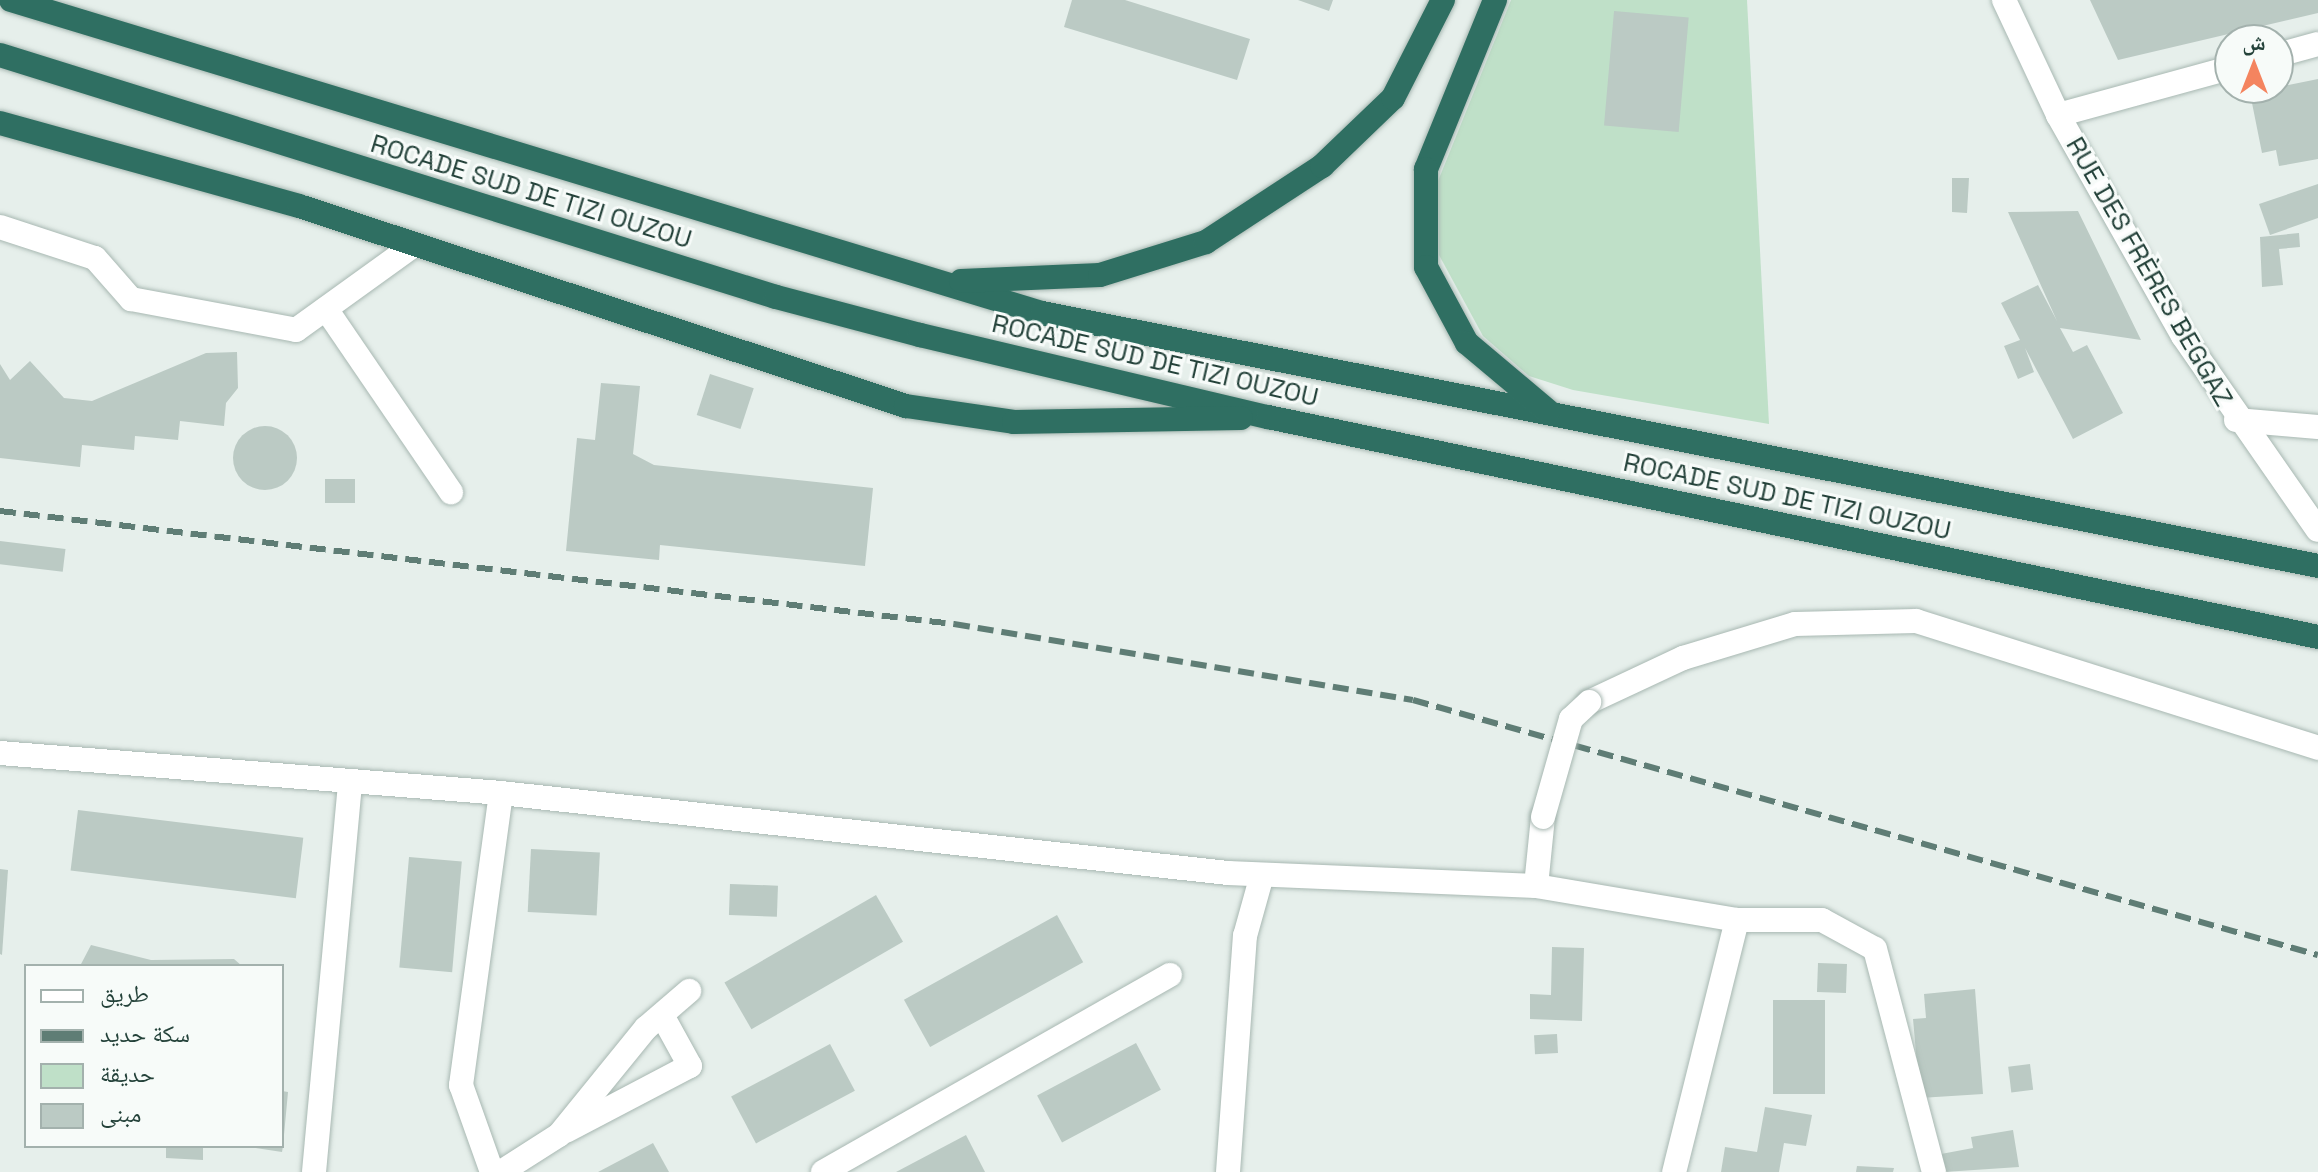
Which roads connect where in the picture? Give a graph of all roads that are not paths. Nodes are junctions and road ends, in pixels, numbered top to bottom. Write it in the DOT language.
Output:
graph roads {
  1 [pos="11,0"];
  2 [pos="1443,0"];
  3 [pos="1495,0"];
  4 [pos="2004,0"];
  5 [pos="2318,44"];
  6 [pos="2294,51"];
  7 [pos="0,55"];
  8 [pos="2214,72"];
  9 [pos="2058,115"];
  10 [pos="0,123"];
  11 [pos="0,227"];
  12 [pos="414,245"];
  13 [pos="915,280"];
  14 [pos="326,309"];
  15 [pos="1553,415"];
  16 [pos="1268,417"];
  17 [pos="2236,420"];
  18 [pos="2318,427"];
  19 [pos="451,492"];
  20 [pos="2318,530"];
  21 [pos="2318,566"];
  22 [pos="2318,637"];
  23 [pos="2318,748"];
  24 [pos="0,753"];
  25 [pos="350,785"];
  26 [pos="501,793"];
  27 [pos="1262,875"];
  28 [pos="1536,886"];
  29 [pos="1737,920"];
  30 [pos="1170,975"];
  31 [pos="689,991"];
  32 [pos="662,1015"];
  33 [pos="559,1135"];
  34 [pos="314,1172"];
  35 [pos="492,1172"];
  36 [pos="501,1172"];
  37 [pos="823,1172"];
  38 [pos="1228,1172"];
  39 [pos="1674,1172"];
  40 [pos="1934,1172"];
  1 -- 13 [label="highway, ROCADE SUD DE TIZI OUZOU"];
  2 -- 13 [label="highway"];
  3 -- 15 [label="highway"];
  4 -- 9 [label="street, RUE DES FRÈRES BEGGAZ"];
  5 -- 6 [label="street"];
  7 -- 16 [label="highway, ROCADE SUD DE TIZI OUZOU"];
  8 -- 9 [label="street"];
  9 -- 17 [label="street, RUE DES FRÈRES BEGGAZ"];
  10 -- 12 [label="highway"];
  11 -- 14 [label="street"];
  12 -- 14 [label="street"];
  12 -- 16 [label="highway"];
  13 -- 15 [label="highway, ROCADE SUD DE TIZI OUZOU"];
  14 -- 19 [label="street"];
  15 -- 21 [label="highway, ROCADE SUD DE TIZI OUZOU"];
  16 -- 22 [label="highway, ROCADE SUD DE TIZI OUZOU"];
  17 -- 18 [label="street"];
  17 -- 20 [label="street, RUE DES FRÈRES BEGGAZ"];
  23 -- 28 [label="street, bridge"];
  24 -- 25 [label="street"];
  25 -- 26 [label="street"];
  25 -- 34 [label="street"];
  26 -- 27 [label="street"];
  26 -- 35 [label="street"];
  27 -- 28 [label="street"];
  27 -- 38 [label="street"];
  28 -- 29 [label="street"];
  29 -- 39 [label="street"];
  29 -- 40 [label="street"];
  30 -- 37 [label="street"];
  31 -- 32 [label="street"];
  32 -- 33 [label="street"];
  32 -- 33 [label="street"];
  33 -- 36 [label="street"];
}
